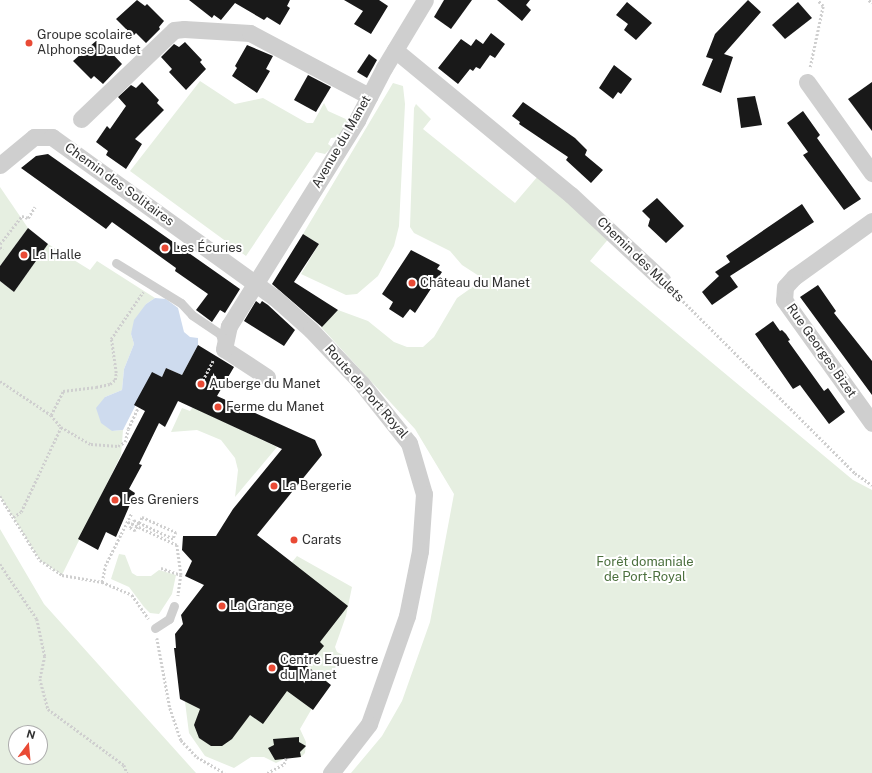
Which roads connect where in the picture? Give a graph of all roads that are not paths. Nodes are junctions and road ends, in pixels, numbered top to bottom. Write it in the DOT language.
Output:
graph roads {
  1 [pos="425,0"];
  2 [pos="395,50"];
  3 [pos="807,82"];
  4 [pos="369,96"];
  5 [pos="81,119"];
  6 [pos="0,165"];
  7 [pos="872,173"];
  8 [pos="872,221"];
  9 [pos="116,263"];
  10 [pos="662,280"];
  11 [pos="256,283"];
  12 [pos="224,349"];
  13 [pos="267,377"];
  14 [pos="872,424"];
  15 [pos="174,606"];
  16 [pos="155,628"];
  17 [pos="331,773"];
  1 -- 2 [label="street, Avenue du Manet"];
  2 -- 4 [label="street, Avenue du Manet"];
  2 -- 10 [label="street, Chemin des Mulets"];
  3 -- 7 [label="street"];
  4 -- 5 [label="street"];
  4 -- 11 [label="street, Avenue du Manet"];
  6 -- 11 [label="street, Chemin des Solitaires"];
  8 -- 14 [label="street, Rue Georges Bizet"];
  9 -- 12 [label="lane"];
  11 -- 12 [label="street, Avenue du Manet"];
  11 -- 17 [label="street, Route de Port Royal"];
  12 -- 13 [label="street"];
  15 -- 16 [label="lane"];
}
